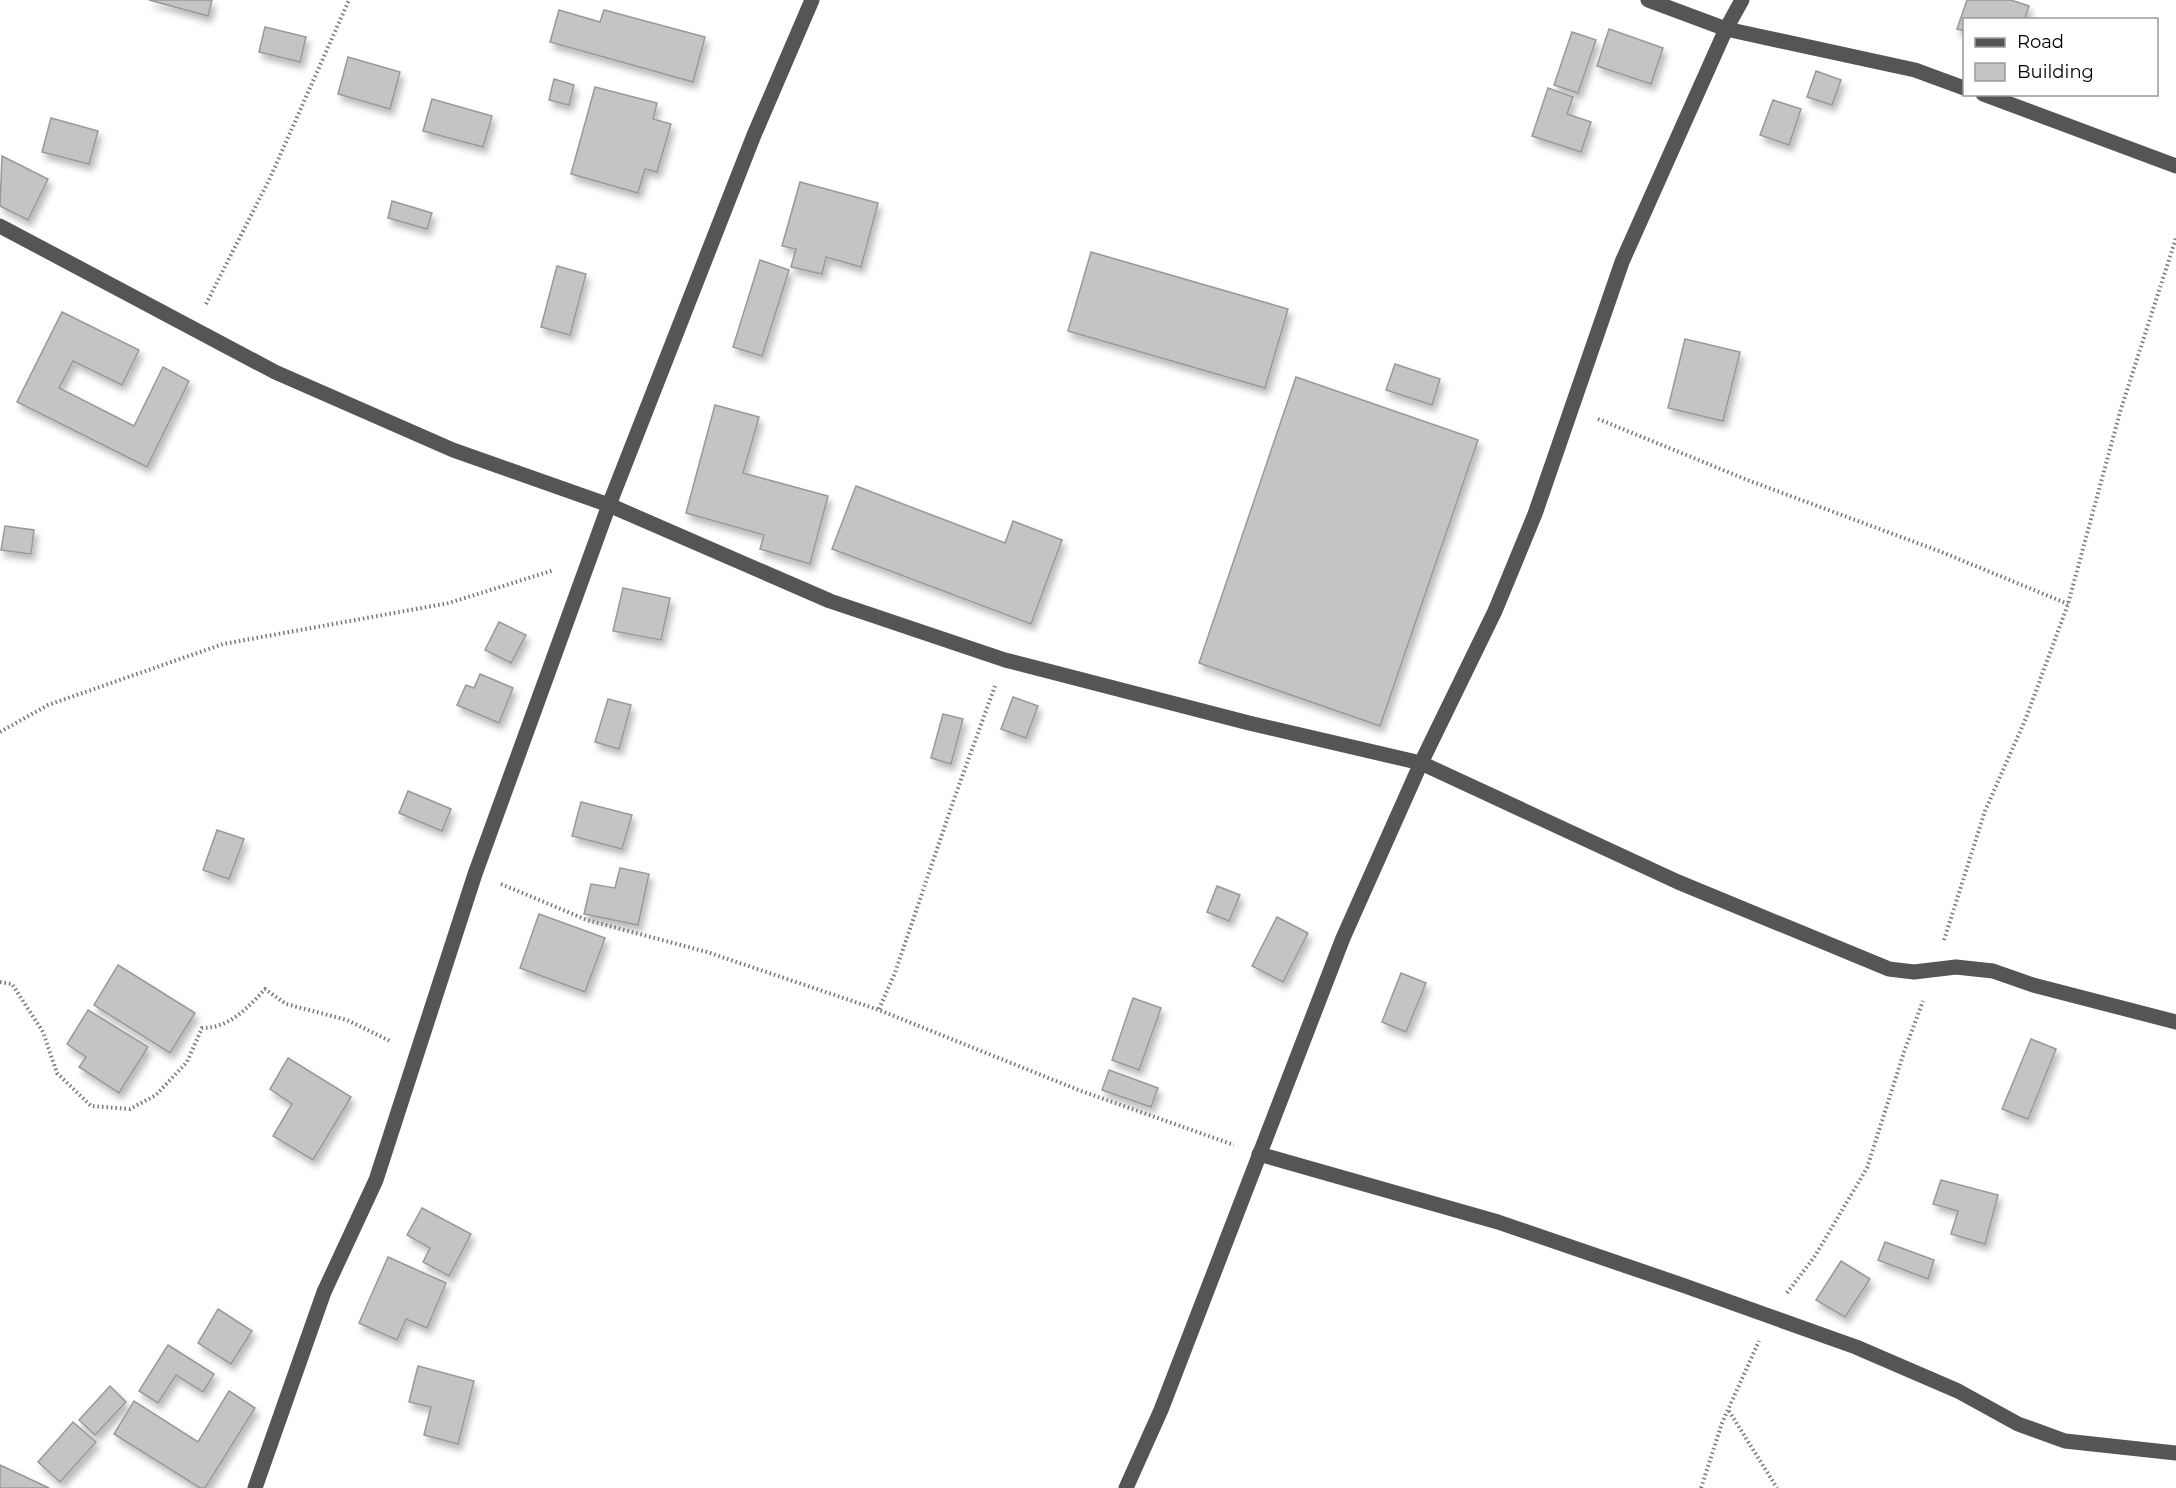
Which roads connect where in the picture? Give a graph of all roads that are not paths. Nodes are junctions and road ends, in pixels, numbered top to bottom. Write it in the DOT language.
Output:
graph roads {
  1 [pos="812,0"];
  2 [pos="1648,0"];
  3 [pos="1742,0"];
  4 [pos="1726,29"];
  5 [pos="1963,87"];
  6 [pos="1988,96"];
  7 [pos="2176,166"];
  8 [pos="0,226"];
  9 [pos="609,505"];
  10 [pos="1421,763"];
  11 [pos="2176,1022"];
  12 [pos="1259,1154"];
  13 [pos="2176,1453"];
  14 [pos="255,1488"];
  15 [pos="1126,1488"];
  1 -- 9 [label="street"];
  2 -- 4 [label="street"];
  3 -- 4 [label="street"];
  4 -- 5 [label="street"];
  4 -- 10 [label="street"];
  6 -- 7 [label="street"];
  8 -- 9 [label="street"];
  9 -- 10 [label="street"];
  9 -- 14 [label="street"];
  10 -- 11 [label="street"];
  10 -- 12 [label="street"];
  12 -- 13 [label="street"];
  12 -- 15 [label="street"];
}
